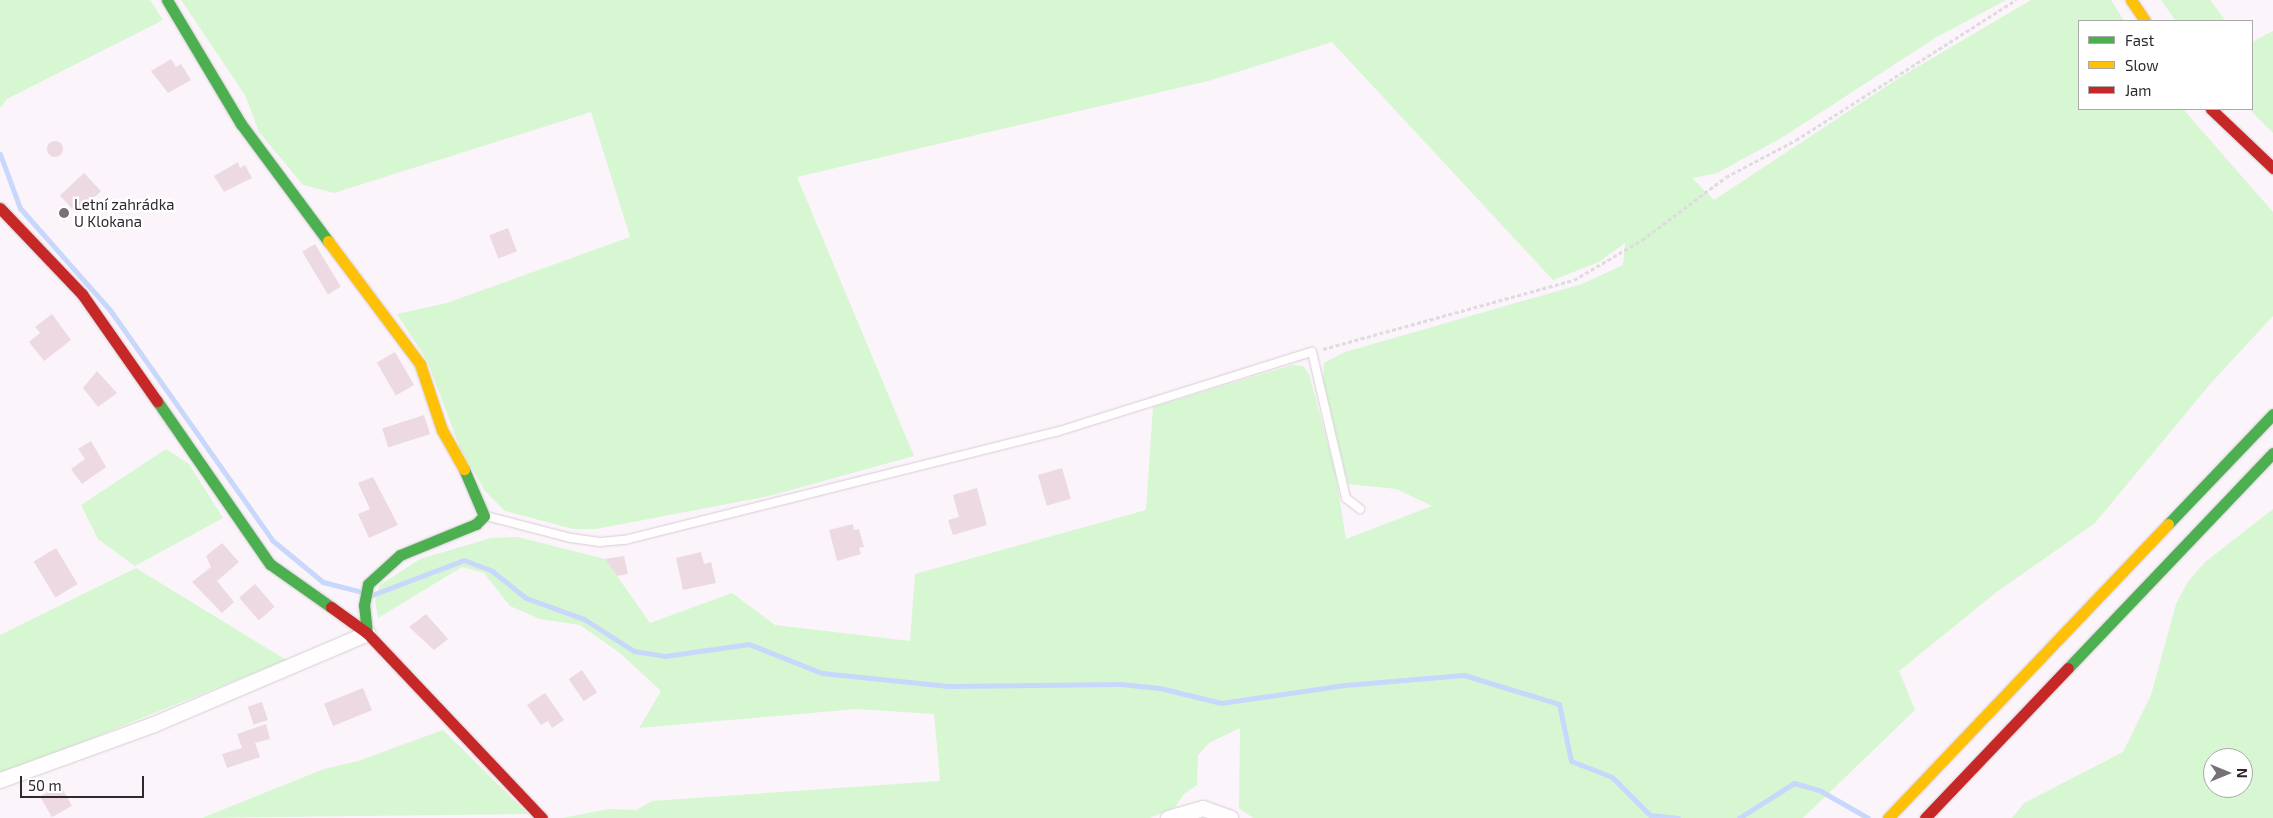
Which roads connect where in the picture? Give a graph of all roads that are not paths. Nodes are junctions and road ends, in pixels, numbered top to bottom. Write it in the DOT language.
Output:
graph roads {
  1 [pos="167,0"];
  2 [pos="2131,0"];
  3 [pos="2143,20"];
  4 [pos="2212,110"];
  5 [pos="2273,168"];
  6 [pos="0,208"];
  7 [pos="2273,414"];
  8 [pos="2273,453"];
  9 [pos="1360,509"];
  10 [pos="484,516"];
  11 [pos="367,633"];
  12 [pos="0,780"];
  13 [pos="542,818"];
  14 [pos="1168,818"];
  15 [pos="1230,818"];
  16 [pos="1888,818"];
  17 [pos="1925,818"];
  1 -- 10 [label="main road"];
  2 -- 3 [label="main road"];
  4 -- 5 [label="main road"];
  6 -- 11 [label="main road"];
  7 -- 16 [label="main road"];
  8 -- 17 [label="main road"];
  9 -- 10 [label="lane"];
  10 -- 11 [label="main road"];
  11 -- 12 [label="street"];
  11 -- 13 [label="main road"];
  14 -- 15 [label="street"];
}
